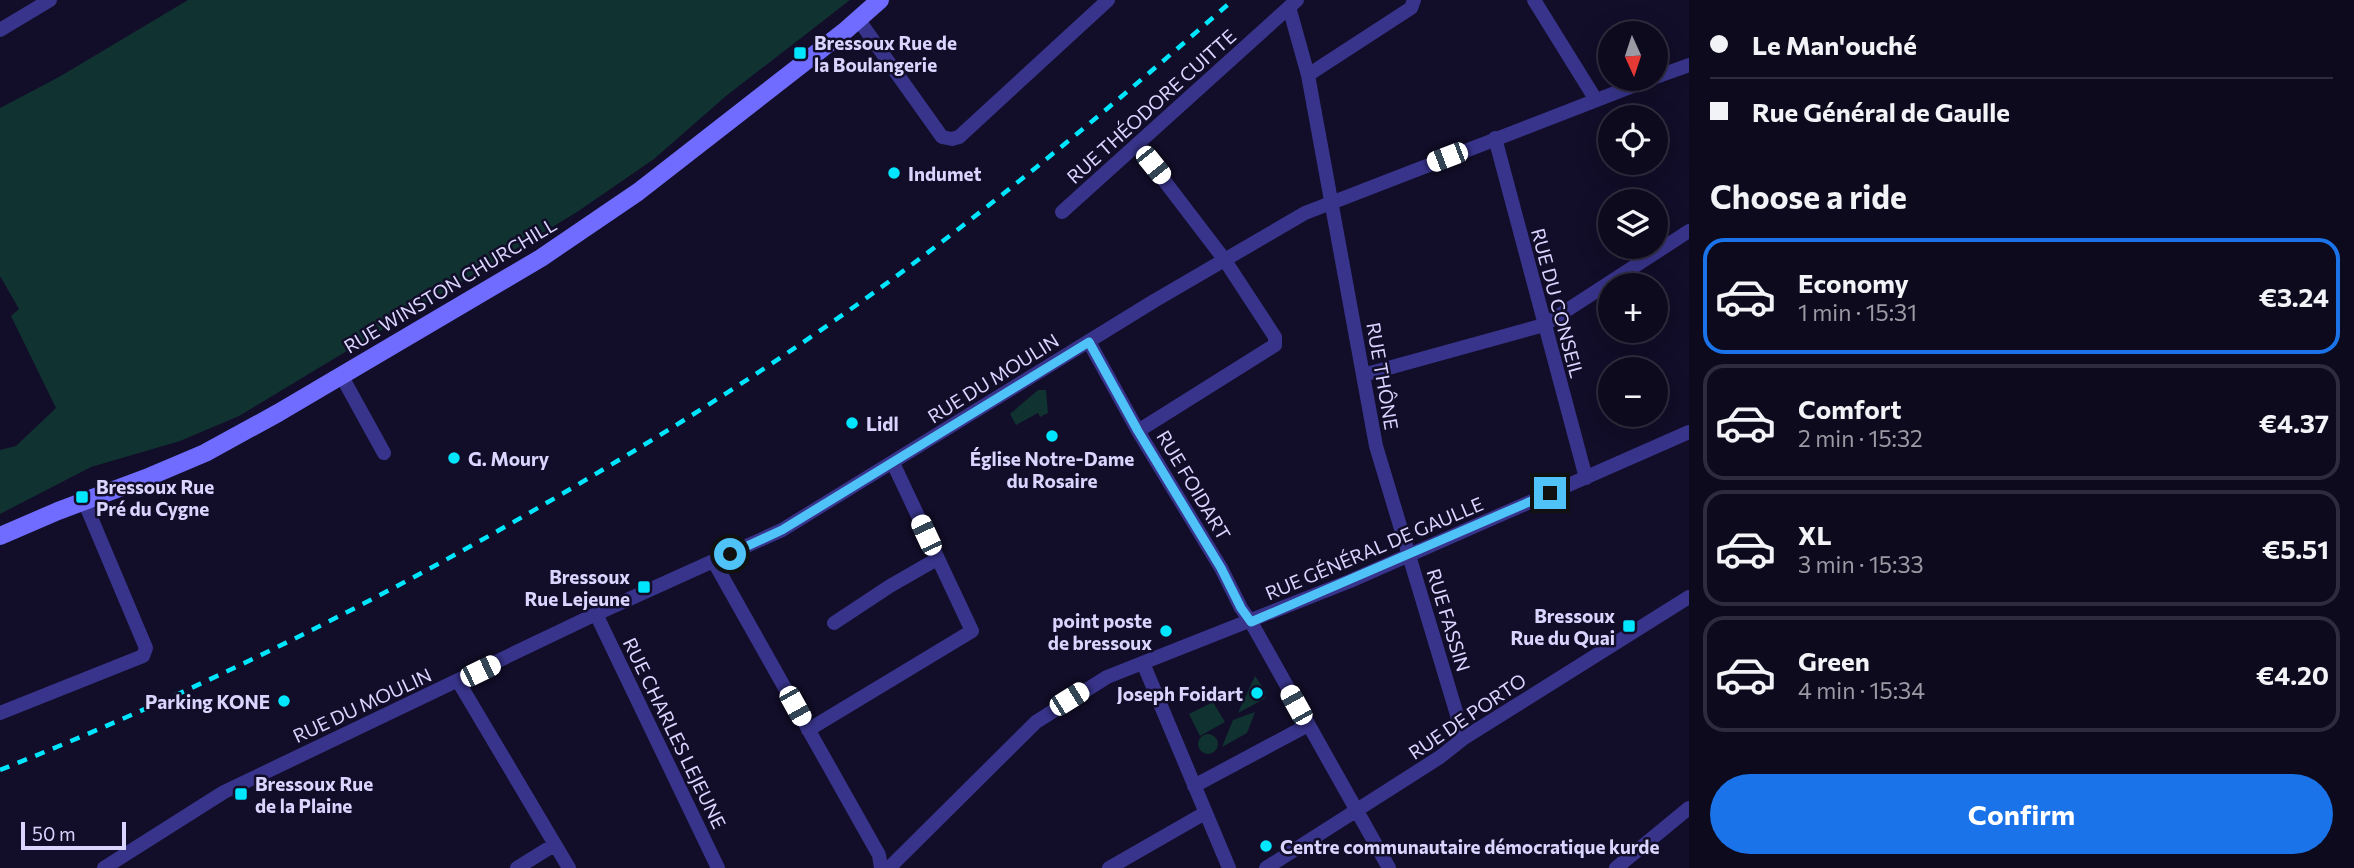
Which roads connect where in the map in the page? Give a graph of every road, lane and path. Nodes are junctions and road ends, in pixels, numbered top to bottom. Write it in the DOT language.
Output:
graph roads {
  1 [pos="50,0"];
  2 [pos="880,0"];
  3 [pos="1108,0"];
  4 [pos="1414,0"];
  5 [pos="1534,0"];
  6 [pos="1293,4"];
  7 [pos="858,19"];
  8 [pos="0,30"];
  9 [pos="1689,65"];
  10 [pos="1668,73"];
  11 [pos="1308,75"];
  12 [pos="1619,91"];
  13 [pos="1595,100"];
  14 [pos="1495,138"];
  15 [pos="1137,145"];
  16 [pos="1333,202"];
  17 [pos="1062,212"];
  18 [pos="1689,231"];
  19 [pos="1224,259"];
  20 [pos="1544,325"];
  21 [pos="1089,342"];
  22 [pos="1363,375"];
  23 [pos="341,376"];
  24 [pos="1138,431"];
  25 [pos="1689,432"];
  26 [pos="384,453"];
  27 [pos="893,463"];
  28 [pos="1586,478"];
  29 [pos="84,501"];
  30 [pos="0,536"];
  31 [pos="1409,554"];
  32 [pos="937,559"];
  33 [pos="714,562"];
  34 [pos="1689,597"];
  35 [pos="596,614"];
  36 [pos="1251,622"];
  37 [pos="834,623"];
  38 [pos="1143,663"];
  39 [pos="458,681"];
  40 [pos="0,713"];
  41 [pos="1308,725"];
  42 [pos="808,730"];
  43 [pos="1464,738"];
  44 [pos="1194,786"];
  45 [pos="1689,808"];
  46 [pos="1356,811"];
  47 [pos="1205,813"];
  48 [pos="554,845"];
  49 [pos="104,868"];
  50 [pos="517,868"];
  51 [pos="569,868"];
  52 [pos="718,868"];
  53 [pos="881,868"];
  54 [pos="889,868"];
  55 [pos="1109,868"];
  56 [pos="1229,868"];
  57 [pos="1266,868"];
  58 [pos="1389,868"];
  59 [pos="1616,868"];
  1 -- 8 [label="street"];
  2 -- 7 [label="main road, RUE WINSTON CHURCHILL"];
  3 -- 7 [label="street"];
  4 -- 11 [label="street"];
  5 -- 13 [label="street"];
  6 -- 11 [label="street, RUE THÔNE"];
  6 -- 15 [label="street, RUE THÉODORE CUITTE"];
  7 -- 23 [label="main road, RUE WINSTON CHURCHILL"];
  9 -- 10 [label="street, RUE DU MOULIN"];
  11 -- 16 [label="street, RUE THÔNE"];
  12 -- 13 [label="street, RUE DU MOULIN"];
  13 -- 14 [label="street, RUE DU MOULIN"];
  14 -- 16 [label="street, RUE DU MOULIN"];
  14 -- 20 [label="street, RUE DU CONSEIL"];
  15 -- 17 [label="street, RUE THÉODORE CUITTE"];
  15 -- 19 [label="street"];
  16 -- 19 [label="street, RUE DU MOULIN"];
  16 -- 22 [label="street, RUE THÔNE"];
  18 -- 20 [label="street"];
  19 -- 21 [label="street, RUE DU MOULIN"];
  19 -- 24 [label="street"];
  20 -- 22 [label="street"];
  20 -- 28 [label="street, RUE DU CONSEIL"];
  21 -- 24 [label="street, RUE FOIDART"];
  21 -- 27 [label="street, RUE DU MOULIN"];
  22 -- 31 [label="street, RUE THÔNE"];
  23 -- 26 [label="street"];
  23 -- 29 [label="main road, RUE WINSTON CHURCHILL"];
  24 -- 36 [label="street, RUE FOIDART"];
  25 -- 28 [label="street, RUE GÉNÉRAL DE GAULLE"];
  27 -- 32 [label="street"];
  27 -- 33 [label="street, RUE DU MOULIN"];
  28 -- 31 [label="street, RUE GÉNÉRAL DE GAULLE"];
  29 -- 30 [label="main road, RUE WINSTON CHURCHILL"];
  29 -- 40 [label="street"];
  31 -- 36 [label="street, RUE GÉNÉRAL DE GAULLE"];
  31 -- 43 [label="street, RUE FASSIN"];
  32 -- 37 [label="street"];
  32 -- 42 [label="street"];
  33 -- 35 [label="street, RUE DU MOULIN"];
  33 -- 42 [label="street"];
  34 -- 43 [label="street, RUE DE PORTO"];
  35 -- 39 [label="street, RUE DU MOULIN"];
  35 -- 52 [label="street, RUE CHARLES LEJEUNE"];
  36 -- 38 [label="street, RUE GÉNÉRAL DE GAULLE"];
  36 -- 41 [label="street, RUE FOIDART"];
  38 -- 44 [label="street"];
  38 -- 54 [label="street, RUE GÉNÉRAL DE GAULLE"];
  39 -- 48 [label="street"];
  39 -- 49 [label="street, RUE DU MOULIN"];
  41 -- 44 [label="street"];
  41 -- 46 [label="street, RUE FOIDART"];
  42 -- 53 [label="street"];
  43 -- 46 [label="street, RUE DE PORTO"];
  44 -- 47 [label="street"];
  45 -- 59 [label="street"];
  46 -- 57 [label="street, RUE DE PORTO"];
  46 -- 58 [label="street, RUE FOIDART"];
  47 -- 55 [label="street"];
  47 -- 56 [label="street"];
  48 -- 50 [label="street"];
  48 -- 51 [label="street"];
}
